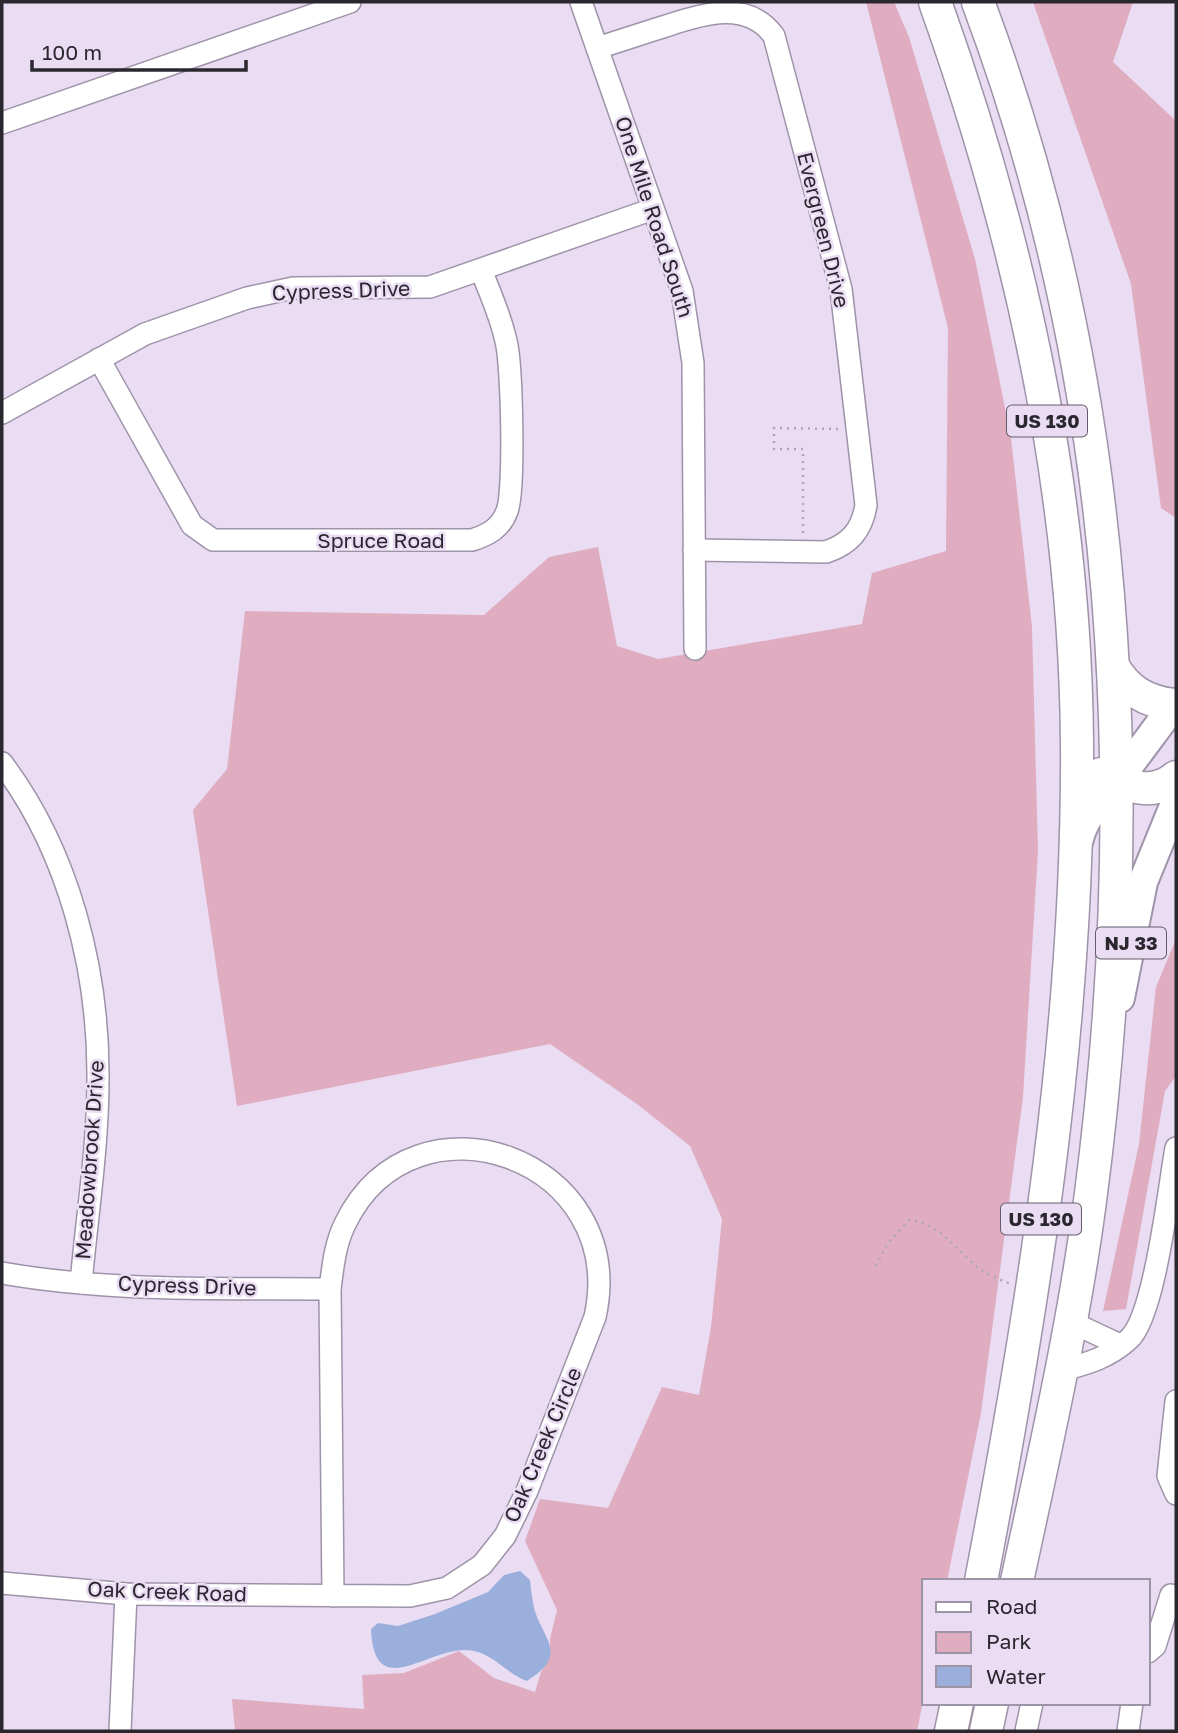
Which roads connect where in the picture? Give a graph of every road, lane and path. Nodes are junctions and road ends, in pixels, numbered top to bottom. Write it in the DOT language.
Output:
graph roads {
  1 [pos="350,2"];
  2 [pos="581,2"];
  3 [pos="934,2"];
  4 [pos="978,2"];
  5 [pos="597,48"];
  6 [pos="2,123"];
  7 [pos="653,209"];
  8 [pos="481,270"];
  9 [pos="99,359"];
  10 [pos="2,414"];
  11 [pos="842,427"];
  12 [pos="803,537"];
  13 [pos="694,550"];
  14 [pos="695,649"];
  15 [pos="1113,666"];
  16 [pos="1175,704"];
  17 [pos="1077,741"];
  18 [pos="2,763"];
  19 [pos="1176,777"];
  20 [pos="1117,781"];
  21 [pos="1176,801"];
  22 [pos="1074,854"];
  23 [pos="1102,1090"];
  24 [pos="1176,1148"];
  25 [pos="1172,1199"];
  26 [pos="876,1266"];
  27 [pos="2,1273"];
  28 [pos="81,1283"];
  29 [pos="330,1289"];
  30 [pos="1031,1291"];
  31 [pos="1070,1322"];
  32 [pos="1120,1345"];
  33 [pos="1062,1370"];
  34 [pos="1176,1401"];
  35 [pos="1176,1494"];
  36 [pos="981,1579"];
  37 [pos="1017,1579"];
  38 [pos="2,1583"];
  39 [pos="126,1594"];
  40 [pos="1171,1595"];
  41 [pos="332,1596"];
  42 [pos="1150,1650"];
  43 [pos="1032,1705"];
  44 [pos="1132,1705"];
  45 [pos="954,1717"];
  46 [pos="988,1719"];
  47 [pos="120,1731"];
  48 [pos="1026,1731"];
  49 [pos="1128,1731"];
  1 -- 6 [label="street"];
  2 -- 5 [label="street, One Mile Road South"];
  3 -- 17 [label="highway, US 130"];
  4 -- 15 [label="highway, US 130"];
  5 -- 7 [label="street, One Mile Road South"];
  5 -- 13 [label="street, Evergreen Drive"];
  7 -- 8 [label="street, Cypress Drive"];
  7 -- 13 [label="street, One Mile Road South"];
  8 -- 9 [label="street, Cypress Drive"];
  8 -- 9 [label="street, Spruce Road"];
  9 -- 10 [label="street, Cypress Drive"];
  11 -- 12 [label="path"];
  13 -- 14 [label="street, One Mile Road South"];
  15 -- 16 [label="highway"];
  15 -- 20 [label="highway, US 130"];
  16 -- 20 [label="main road"];
  17 -- 20 [label="highway"];
  17 -- 22 [label="highway, US 130"];
  18 -- 28 [label="street, Meadowbrook Drive"];
  19 -- 20 [label="highway"];
  20 -- 22 [label="main road"];
  20 -- 23 [label="highway, US 130"];
  21 -- 23 [label="main road, NJ 33"];
  22 -- 30 [label="highway, US 130"];
  23 -- 31 [label="highway, US 130"];
  24 -- 25 [label="street"];
  25 -- 32 [label="street"];
  26 -- 30 [label="path"];
  27 -- 28 [label="street, Cypress Drive"];
  28 -- 29 [label="street, Cypress Drive"];
  29 -- 41 [label="street, Oak Creek Circle"];
  29 -- 41 [label="street, Oak Creek Circle"];
  30 -- 36 [label="highway, US 130"];
  31 -- 32 [label="street"];
  31 -- 33 [label="highway, US 130"];
  32 -- 33 [label="street"];
  33 -- 37 [label="highway, US 130"];
  34 -- 35 [label="street"];
  38 -- 39 [label="street, Oak Creek Road"];
  39 -- 41 [label="street, Oak Creek Road"];
  39 -- 47 [label="street"];
  40 -- 42 [label="street"];
  43 -- 48 [label="street"];
  44 -- 49 [label="street"];
  45 -- 46 [label="street"];
}
